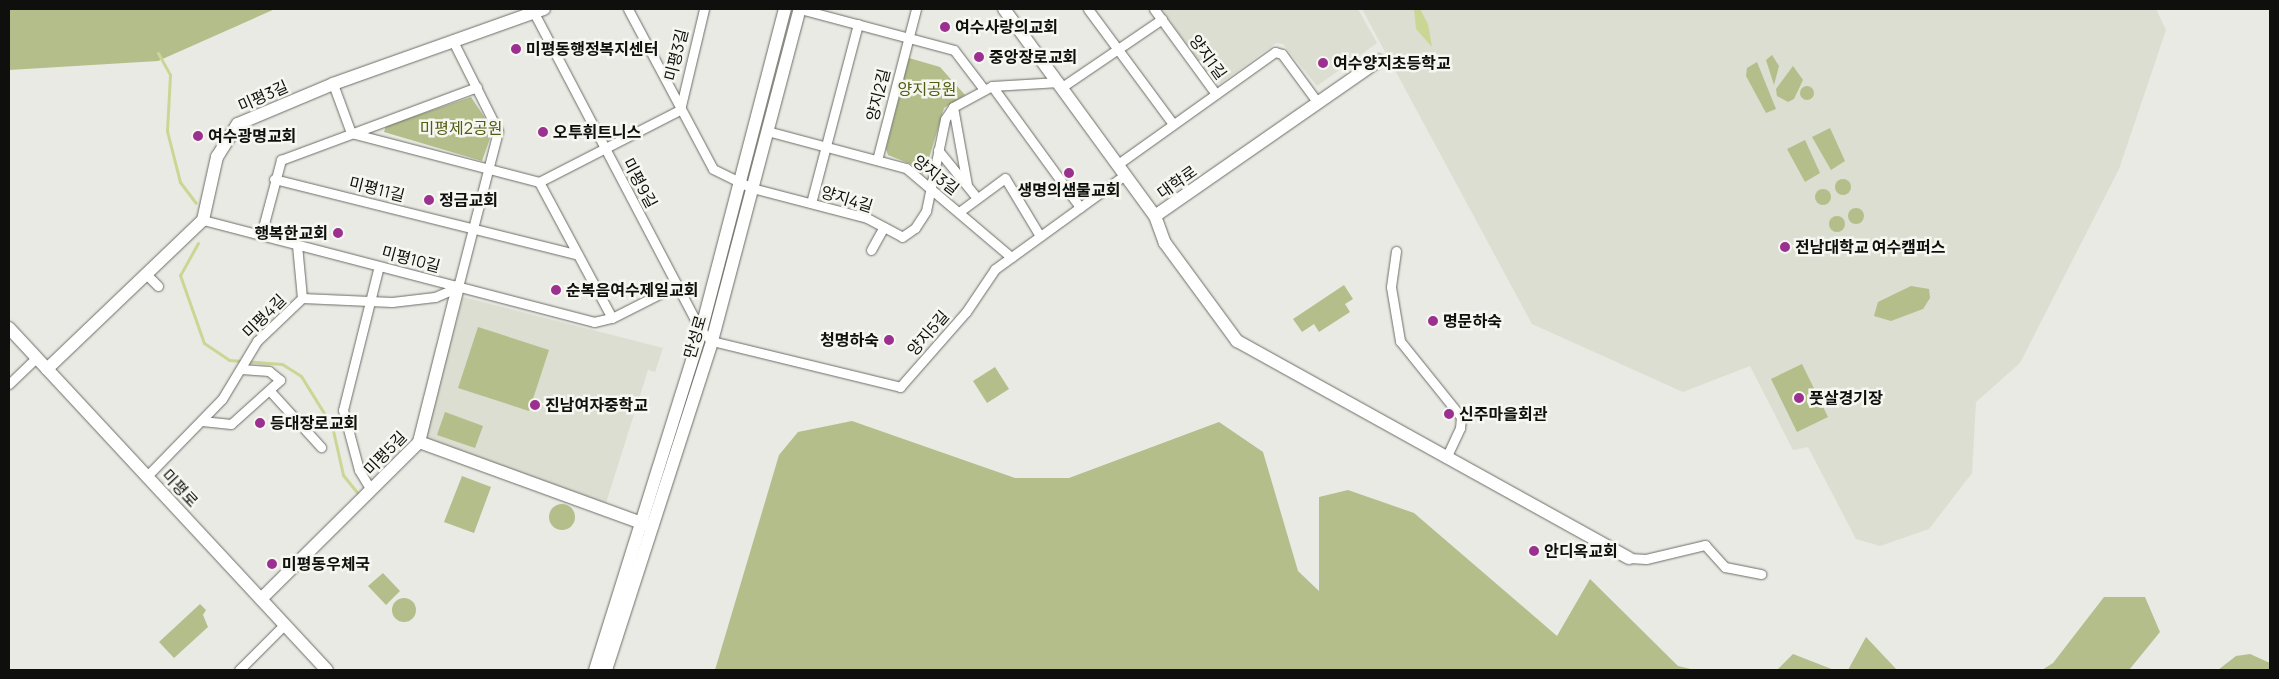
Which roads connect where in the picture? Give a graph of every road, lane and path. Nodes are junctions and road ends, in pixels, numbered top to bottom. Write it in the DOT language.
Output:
graph roads {
  1 [pos="628,9"];
  2 [pos="704,9"];
  3 [pos="785,9"];
  4 [pos="800,9"];
  5 [pos="916,9"];
  6 [pos="1004,9"];
  7 [pos="1088,9"];
  8 [pos="1154,9"];
  9 [pos="537,10"];
  10 [pos="1162,19"];
  11 [pos="858,24"];
  12 [pos="908,37"];
  13 [pos="453,41"];
  14 [pos="1118,49"];
  15 [pos="1378,61"];
  16 [pos="333,84"];
  17 [pos="1060,85"];
  18 [pos="477,87"];
  19 [pos="987,87"];
  20 [pos="1216,94"];
  21 [pos="1318,103"];
  22 [pos="953,107"];
  23 [pos="680,110"];
  24 [pos="1173,124"];
  25 [pos="767,131"];
  26 [pos="351,133"];
  27 [pos="826,146"];
  28 [pos="605,148"];
  29 [pos="938,150"];
  30 [pos="878,160"];
  31 [pos="489,169"];
  32 [pos="1121,169"];
  33 [pos="274,179"];
  34 [pos="539,182"];
  35 [pos="747,184"];
  36 [pos="967,186"];
  37 [pos="931,188"];
  38 [pos="977,198"];
  39 [pos="812,203"];
  40 [pos="1080,208"];
  41 [pos="959,212"];
  42 [pos="1155,216"];
  43 [pos="203,220"];
  44 [pos="884,227"];
  45 [pos="473,228"];
  46 [pos="260,235"];
  47 [pos="1040,236"];
  48 [pos="297,245"];
  49 [pos="872,250"];
  50 [pos="1396,251"];
  51 [pos="578,255"];
  52 [pos="1011,257"];
  53 [pos="379,266"];
  54 [pos="146,274"];
  55 [pos="158,286"];
  56 [pos="677,286"];
  57 [pos="458,287"];
  58 [pos="302,298"];
  59 [pos="369,303"];
  60 [pos="612,318"];
  61 [pos="9,328"];
  62 [pos="701,331"];
  63 [pos="712,341"];
  64 [pos="36,358"];
  65 [pos="242,367"];
  66 [pos="47,369"];
  67 [pos="9,384"];
  68 [pos="270,390"];
  69 [pos="202,421"];
  70 [pos="419,442"];
  71 [pos="321,447"];
  72 [pos="1446,458"];
  73 [pos="146,476"];
  74 [pos="371,490"];
  75 [pos="649,527"];
  76 [pos="1629,558"];
  77 [pos="1761,574"];
  78 [pos="261,599"];
  79 [pos="285,624"];
  80 [pos="239,670"];
  81 [pos="327,670"];
  82 [pos="595,670"];
  83 [pos="606,670"];
  1 -- 23 [label="street, 미평3길"];
  2 -- 23 [label="street, 미평3길"];
  3 -- 35 [label="street, 만성로"];
  4 -- 11 [label="street"];
  4 -- 25 [label="street, 만성로"];
  5 -- 12 [label="street, 양지2길"];
  6 -- 17 [label="street, 대학로"];
  7 -- 14 [label="street"];
  8 -- 10 [label="street, 양지1길"];
  9 -- 13 [label="street, 미평3길"];
  9 -- 28 [label="street, 미평9길"];
  10 -- 14 [label="street"];
  10 -- 20 [label="street, 양지1길"];
  11 -- 12 [label="street"];
  11 -- 27 [label="street"];
  12 -- 19 [label="street"];
  12 -- 30 [label="street, 양지2길"];
  13 -- 16 [label="street, 미평3길"];
  13 -- 18 [label="street"];
  14 -- 17 [label="street"];
  14 -- 24 [label="street"];
  15 -- 21 [label="street, 대학로"];
  16 -- 26 [label="street"];
  16 -- 43 [label="street, 미평3길"];
  17 -- 19 [label="street"];
  17 -- 32 [label="street, 대학로"];
  18 -- 26 [label="street"];
  18 -- 31 [label="street"];
  19 -- 22 [label="street"];
  19 -- 40 [label="street"];
  20 -- 21 [label="street"];
  20 -- 24 [label="street, 양지1길"];
  21 -- 42 [label="street, 대학로"];
  22 -- 29 [label="street"];
  22 -- 36 [label="street"];
  23 -- 28 [label="street"];
  23 -- 35 [label="street, 미평3길"];
  24 -- 32 [label="street, 양지1길"];
  25 -- 27 [label="street, 양지3길"];
  25 -- 35 [label="street, 만성로"];
  26 -- 31 [label="street"];
  26 -- 33 [label="street"];
  27 -- 30 [label="street, 양지3길"];
  27 -- 39 [label="street"];
  28 -- 34 [label="street"];
  28 -- 56 [label="street, 미평9길"];
  29 -- 36 [label="street"];
  29 -- 37 [label="street"];
  30 -- 37 [label="street, 양지3길"];
  31 -- 34 [label="street"];
  31 -- 45 [label="street"];
  32 -- 40 [label="street, 양지5길"];
  32 -- 42 [label="street, 대학로"];
  33 -- 45 [label="street, 미평11길"];
  33 -- 46 [label="street"];
  34 -- 51 [label="street"];
  35 -- 39 [label="street, 양지4길"];
  35 -- 62 [label="street, 만성로"];
  35 -- 63 [label="street, 만성로"];
  36 -- 38 [label="street"];
  37 -- 41 [label="street, 양지3길"];
  37 -- 44 [label="street, 양지4길"];
  38 -- 41 [label="street"];
  38 -- 47 [label="street"];
  39 -- 44 [label="street, 양지4길"];
  40 -- 47 [label="street, 양지5길"];
  41 -- 52 [label="street, 양지3길"];
  42 -- 72 [label="street"];
  43 -- 46 [label="street, 미평10길"];
  43 -- 54 [label="street"];
  44 -- 49 [label="street"];
  45 -- 51 [label="street"];
  45 -- 57 [label="street"];
  46 -- 48 [label="street, 미평10길"];
  47 -- 52 [label="street, 양지5길"];
  48 -- 53 [label="street, 미평10길"];
  48 -- 58 [label="street"];
  50 -- 72 [label="street"];
  51 -- 60 [label="street"];
  52 -- 63 [label="street, 양지5길"];
  53 -- 57 [label="street, 미평10길"];
  53 -- 59 [label="street"];
  54 -- 55 [label="street"];
  54 -- 66 [label="street"];
  56 -- 60 [label="street, 미평10길"];
  56 -- 62 [label="street, 미평9길"];
  57 -- 59 [label="street, 미평4길"];
  57 -- 60 [label="street, 미평10길"];
  57 -- 70 [label="street, 미평5길"];
  58 -- 59 [label="street, 미평4길"];
  58 -- 65 [label="street, 미평4길"];
  59 -- 74 [label="street"];
  61 -- 64 [label="street, 미평로"];
  62 -- 63 [label="street, 미평9길"];
  62 -- 75 [label="street, 만성로"];
  63 -- 75 [label="street, 만성로"];
  64 -- 66 [label="street, 미평로"];
  64 -- 67 [label="street"];
  65 -- 68 [label="street"];
  65 -- 69 [label="street, 미평4길"];
  66 -- 73 [label="street, 미평로"];
  68 -- 69 [label="street"];
  68 -- 71 [label="street"];
  69 -- 73 [label="street, 미평4길"];
  70 -- 74 [label="street, 미평5길"];
  70 -- 75 [label="street"];
  72 -- 76 [label="street"];
  73 -- 78 [label="street, 미평로"];
  74 -- 78 [label="street, 미평5길"];
  75 -- 82 [label="street, 만성로"];
  75 -- 83 [label="street, 만성로"];
  76 -- 77 [label="street"];
  78 -- 79 [label="street, 미평로"];
  79 -- 80 [label="street"];
  79 -- 81 [label="street, 미평로"];
}
